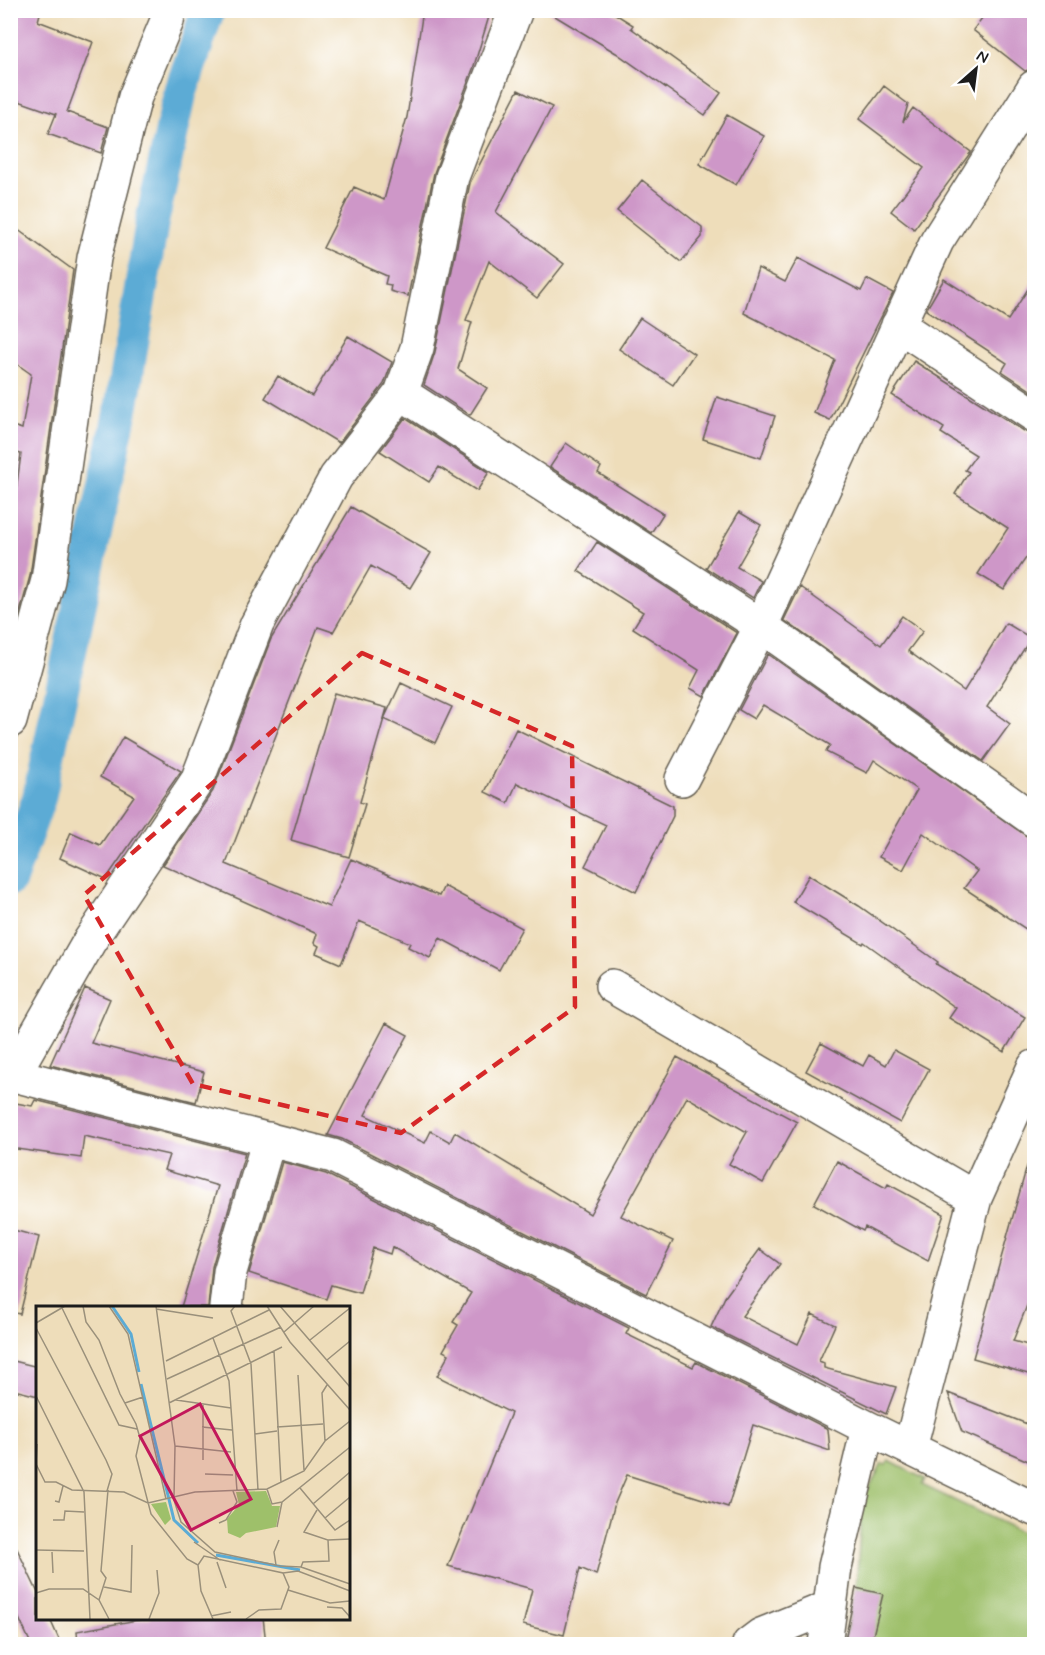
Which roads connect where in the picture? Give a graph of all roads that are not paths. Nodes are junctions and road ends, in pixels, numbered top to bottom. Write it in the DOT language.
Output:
graph roads {
  1 [pos="169,10"];
  2 [pos="516,10"];
  3 [pos="1035,87"];
  4 [pos="898,325"];
  5 [pos="401,393"];
  6 [pos="1035,415"];
  7 [pos="761,626"];
  8 [pos="10,721"];
  9 [pos="682,779"];
  10 [pos="1035,820"];
  11 [pos="612,986"];
  12 [pos="1035,1067"];
  13 [pos="12,1075"];
  14 [pos="269,1139"];
  15 [pos="975,1198"];
  16 [pos="226,1306"];
  17 [pos="868,1428"];
  18 [pos="910,1448"];
  19 [pos="1035,1509"];
  20 [pos="830,1607"];
  21 [pos="749,1644"];
  22 [pos="825,1644"];
  1 -- 8 [label="street"];
  2 -- 5 [label="street"];
  3 -- 4 [label="street"];
  4 -- 6 [label="street"];
  4 -- 7 [label="street"];
  5 -- 7 [label="street"];
  5 -- 13 [label="street"];
  7 -- 9 [label="street"];
  7 -- 10 [label="street"];
  11 -- 15 [label="street"];
  12 -- 15 [label="street"];
  13 -- 14 [label="street"];
  14 -- 16 [label="street"];
  14 -- 17 [label="street"];
  15 -- 18 [label="street"];
  17 -- 18 [label="street"];
  17 -- 20 [label="street"];
  18 -- 19 [label="street"];
  20 -- 21 [label="street"];
  20 -- 22 [label="street"];
}
